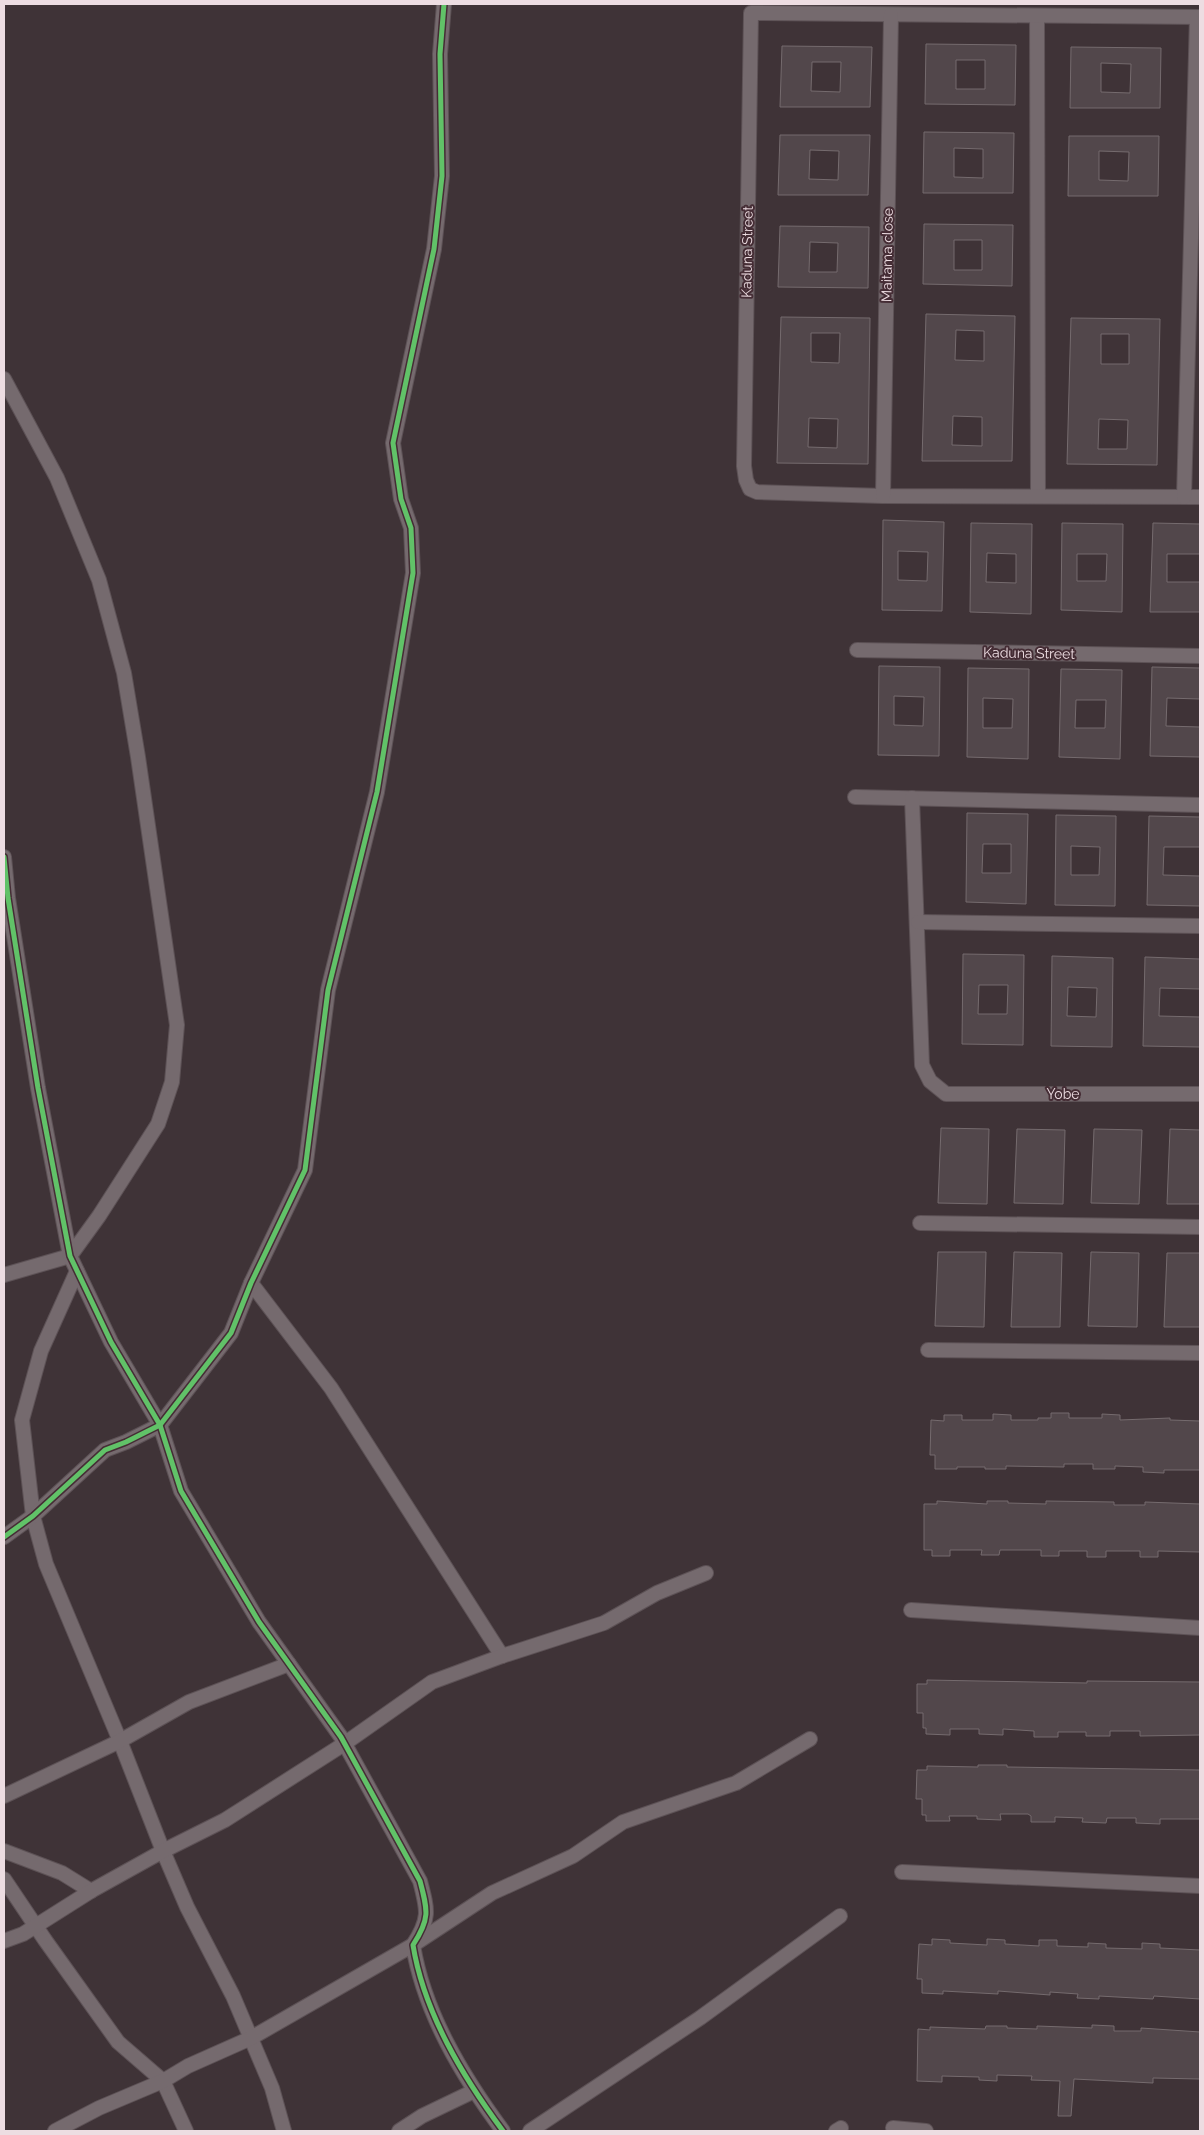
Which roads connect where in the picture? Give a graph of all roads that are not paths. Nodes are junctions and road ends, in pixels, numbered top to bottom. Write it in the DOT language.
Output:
graph roads {
  1 [pos="444,4"];
  2 [pos="891,15"];
  3 [pos="1037,16"];
  4 [pos="1198,17"];
  5 [pos="4,379"];
  6 [pos="883,496"];
  7 [pos="1038,496"];
  8 [pos="1184,497"];
  9 [pos="1200,497"];
  10 [pos="857,650"];
  11 [pos="1200,656"];
  12 [pos="855,797"];
  13 [pos="912,798"];
  14 [pos="1200,805"];
  15 [pos="4,857"];
  16 [pos="918,922"];
  17 [pos="1200,926"];
  18 [pos="1200,1094"];
  19 [pos="920,1223"];
  20 [pos="1200,1227"];
  21 [pos="70,1256"];
  22 [pos="77,1272"];
  23 [pos="4,1275"];
  24 [pos="251,1283"];
  25 [pos="928,1350"];
  26 [pos="1200,1353"];
  27 [pos="160,1425"];
  28 [pos="33,1516"];
  29 [pos="4,1537"];
  30 [pos="706,1573"];
  31 [pos="911,1610"];
  32 [pos="1200,1628"];
  33 [pos="502,1656"];
  34 [pos="289,1664"];
  35 [pos="810,1739"];
  36 [pos="120,1740"];
  37 [pos="344,1744"];
  38 [pos="4,1796"];
  39 [pos="4,1851"];
  40 [pos="163,1851"];
  41 [pos="902,1872"];
  42 [pos="4,1879"];
  43 [pos="1200,1886"];
  44 [pos="91,1891"];
  45 [pos="840,1916"];
  46 [pos="36,1925"];
  47 [pos="4,1941"];
  48 [pos="413,1945"];
  49 [pos="251,2038"];
  50 [pos="163,2081"];
  51 [pos="474,2091"];
  52 [pos="893,2128"];
  53 [pos="55,2131"];
  54 [pos="186,2131"];
  55 [pos="284,2131"];
  56 [pos="399,2131"];
  57 [pos="503,2131"];
  58 [pos="530,2131"];
  59 [pos="926,2131"];
  1 -- 24 [label="street"];
  2 -- 3 [label="street"];
  2 -- 6 [label="street, Maitama close"];
  2 -- 6 [label="street, Kaduna Street"];
  3 -- 4 [label="street"];
  3 -- 7 [label="street"];
  4 -- 8 [label="street"];
  5 -- 21 [label="street"];
  6 -- 7 [label="street"];
  7 -- 8 [label="street"];
  8 -- 9 [label="street"];
  10 -- 11 [label="street, Kaduna Street"];
  12 -- 13 [label="street"];
  13 -- 14 [label="street"];
  13 -- 16 [label="street"];
  15 -- 21 [label="street"];
  16 -- 17 [label="street"];
  16 -- 18 [label="street, Yobe"];
  19 -- 20 [label="street"];
  21 -- 22 [label="street"];
  21 -- 23 [label="street"];
  22 -- 27 [label="street"];
  22 -- 28 [label="street"];
  24 -- 27 [label="street"];
  24 -- 33 [label="street"];
  25 -- 26 [label="street"];
  27 -- 28 [label="street"];
  27 -- 34 [label="street"];
  28 -- 29 [label="street"];
  28 -- 36 [label="street"];
  30 -- 33 [label="street"];
  31 -- 32 [label="street"];
  33 -- 37 [label="street"];
  34 -- 36 [label="street"];
  34 -- 37 [label="street"];
  35 -- 48 [label="street"];
  36 -- 38 [label="street"];
  36 -- 40 [label="street"];
  37 -- 40 [label="street"];
  37 -- 48 [label="street"];
  39 -- 44 [label="street"];
  40 -- 44 [label="street"];
  40 -- 49 [label="street"];
  41 -- 43 [label="street"];
  42 -- 46 [label="street"];
  44 -- 46 [label="street"];
  45 -- 58 [label="street"];
  46 -- 47 [label="street"];
  46 -- 50 [label="street"];
  48 -- 49 [label="street"];
  48 -- 51 [label="street"];
  49 -- 50 [label="street"];
  49 -- 55 [label="street"];
  50 -- 53 [label="street"];
  50 -- 54 [label="street"];
  51 -- 56 [label="street"];
  51 -- 57 [label="street"];
  52 -- 59 [label="street"];
}
